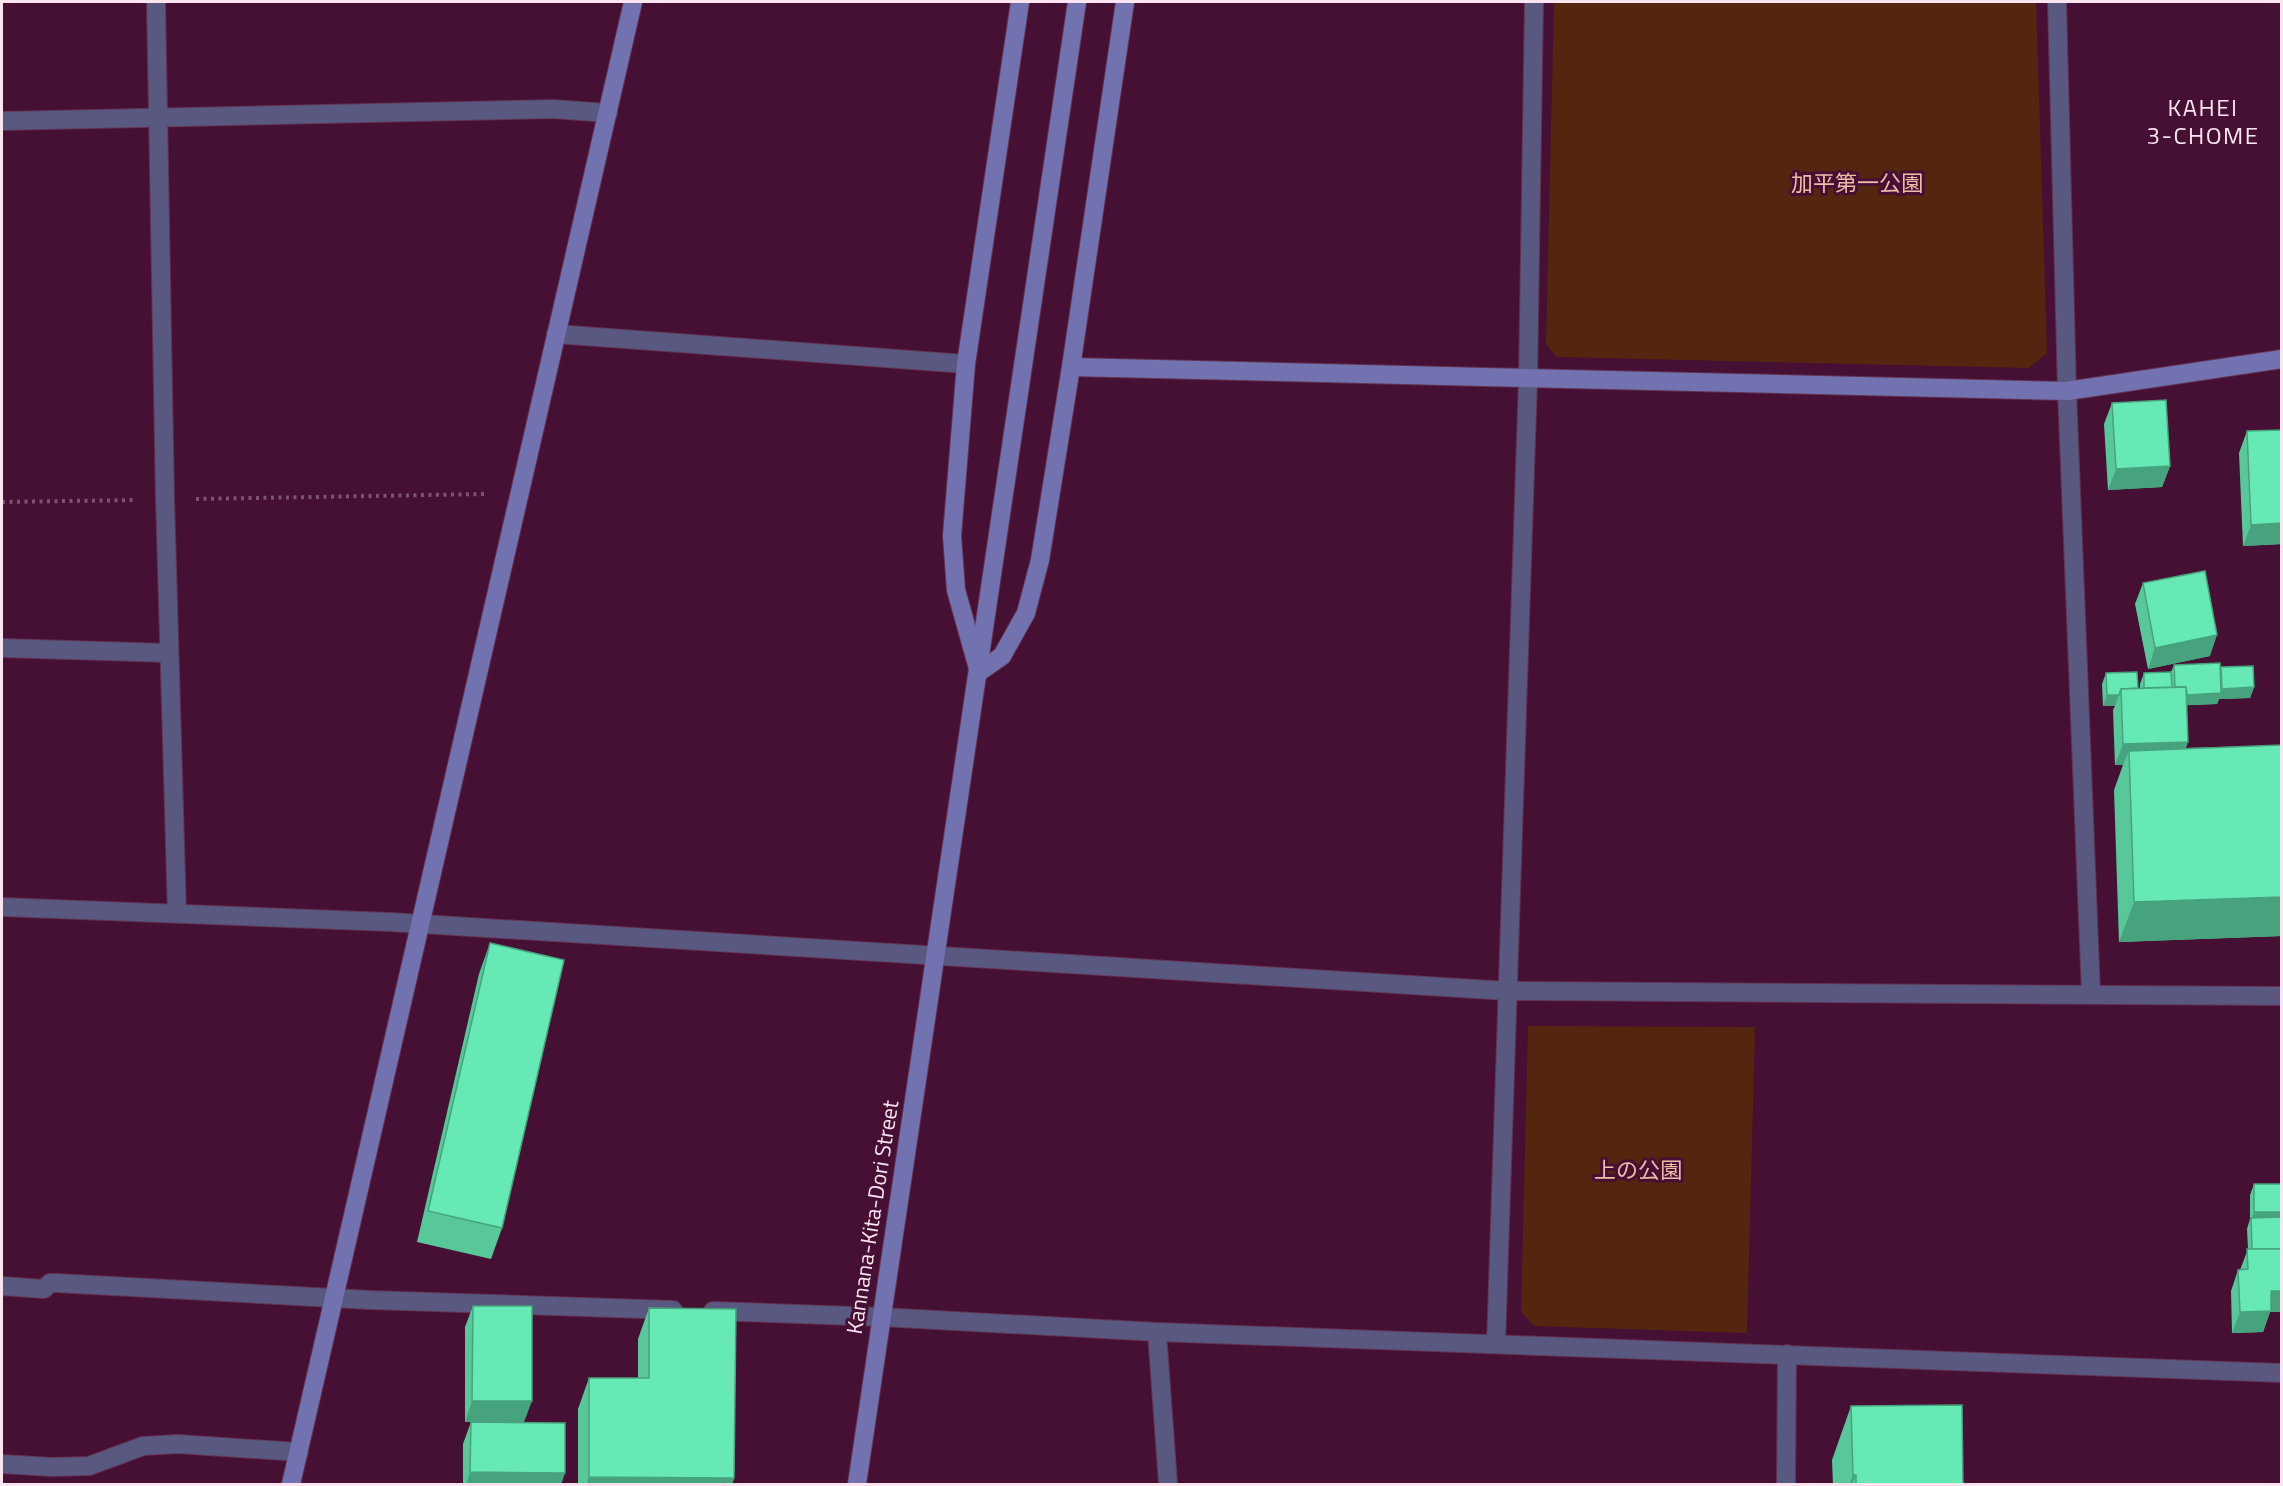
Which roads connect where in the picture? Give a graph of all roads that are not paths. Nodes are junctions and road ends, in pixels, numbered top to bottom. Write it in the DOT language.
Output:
graph roads {
  1 [pos="156,2"];
  2 [pos="633,2"];
  3 [pos="1020,2"];
  4 [pos="1077,2"];
  5 [pos="1125,2"];
  6 [pos="1534,2"];
  7 [pos="2057,2"];
  8 [pos="608,112"];
  9 [pos="159,118"];
  10 [pos="2,121"];
  11 [pos="556,334"];
  12 [pos="2282,358"];
  13 [pos="966,364"];
  14 [pos="1071,368"];
  15 [pos="1528,379"];
  16 [pos="2067,391"];
  17 [pos="2,648"];
  18 [pos="169,653"];
  19 [pos="979,672"];
  20 [pos="2,907"];
  21 [pos="177,913"];
  22 [pos="421,923"];
  23 [pos="937,956"];
  24 [pos="1508,991"];
  25 [pos="2091,994"];
  26 [pos="2282,996"];
  27 [pos="2,1286"];
  28 [pos="335,1298"];
  29 [pos="881,1317"];
  30 [pos="1157,1332"];
  31 [pos="1496,1344"];
  32 [pos="1787,1354"];
  33 [pos="2282,1373"];
  34 [pos="299,1452"];
  35 [pos="2,1464"];
  36 [pos="291,1485"];
  37 [pos="857,1485"];
  38 [pos="1168,1485"];
  39 [pos="1786,1485"];
  1 -- 9 [label="street"];
  2 -- 8 [label="street"];
  3 -- 13 [label="street"];
  4 -- 19 [label="street, Kannana-Kita-Dori Street"];
  5 -- 14 [label="street"];
  6 -- 15 [label="street"];
  7 -- 16 [label="street"];
  8 -- 9 [label="street"];
  8 -- 11 [label="street"];
  9 -- 10 [label="street"];
  9 -- 18 [label="street"];
  11 -- 13 [label="street"];
  11 -- 22 [label="street"];
  12 -- 16 [label="street"];
  13 -- 19 [label="street"];
  14 -- 15 [label="street"];
  14 -- 19 [label="street"];
  15 -- 16 [label="street"];
  15 -- 24 [label="street"];
  16 -- 25 [label="street"];
  17 -- 18 [label="street"];
  18 -- 21 [label="street"];
  19 -- 23 [label="street, Kannana-Kita-Dori Street"];
  20 -- 21 [label="street"];
  21 -- 22 [label="street"];
  22 -- 23 [label="street"];
  22 -- 28 [label="street"];
  23 -- 24 [label="street"];
  23 -- 29 [label="street, Kannana-Kita-Dori Street"];
  24 -- 25 [label="street"];
  24 -- 31 [label="street"];
  25 -- 26 [label="street"];
  27 -- 28 [label="street"];
  28 -- 29 [label="street"];
  28 -- 34 [label="street"];
  29 -- 30 [label="street"];
  29 -- 37 [label="street, Kannana-Kita-Dori Street"];
  30 -- 31 [label="street"];
  30 -- 38 [label="street"];
  31 -- 32 [label="street"];
  32 -- 33 [label="street"];
  32 -- 39 [label="street"];
  34 -- 35 [label="street"];
  34 -- 36 [label="street"];
}
